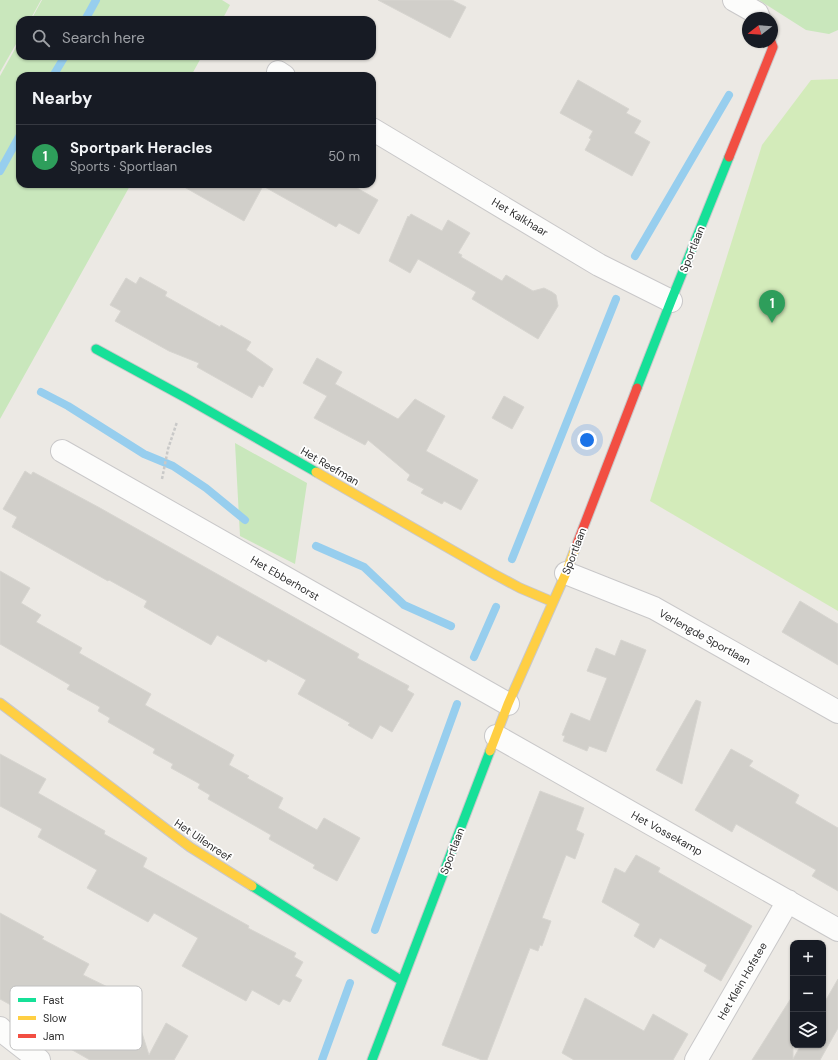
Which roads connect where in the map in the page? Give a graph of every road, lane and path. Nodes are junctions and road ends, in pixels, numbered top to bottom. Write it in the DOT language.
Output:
graph roads {
  1 [pos="734,0"];
  2 [pos="754,12"];
  3 [pos="774,48"];
  4 [pos="376,131"];
  5 [pos="671,301"];
  6 [pos="96,349"];
  7 [pos="168,448"];
  8 [pos="62,451"];
  9 [pos="163,474"];
  10 [pos="566,573"];
  11 [pos="553,602"];
  12 [pos="0,703"];
  13 [pos="508,704"];
  14 [pos="838,712"];
  15 [pos="496,736"];
  16 [pos="788,901"];
  17 [pos="838,930"];
  18 [pos="402,981"];
  19 [pos="0,1028"];
  20 [pos="10,1037"];
  21 [pos="26,1050"];
  22 [pos="39,1060"];
  23 [pos="372,1060"];
  24 [pos="696,1060"];
  1 -- 2 [label="street"];
  3 -- 5 [label="street, Sportlaan"];
  4 -- 5 [label="street, Het Kalkhaar"];
  5 -- 10 [label="street, Sportlaan"];
  6 -- 11 [label="street, Het Reefman"];
  7 -- 9 [label="path"];
  8 -- 13 [label="street, Het Ebberhorst"];
  10 -- 11 [label="street, Sportlaan"];
  10 -- 14 [label="street, Verlengde Sportlaan"];
  11 -- 13 [label="street, Sportlaan"];
  12 -- 18 [label="street, Het Uilenreef"];
  13 -- 15 [label="street, Sportlaan"];
  15 -- 16 [label="street, Het Vossekamp"];
  15 -- 18 [label="street, Sportlaan"];
  16 -- 17 [label="street, Het Vossekamp"];
  16 -- 24 [label="street, Het Klein Hofstee"];
  18 -- 23 [label="street, Sportlaan"];
  19 -- 20 [label="street"];
  21 -- 22 [label="street"];
}
